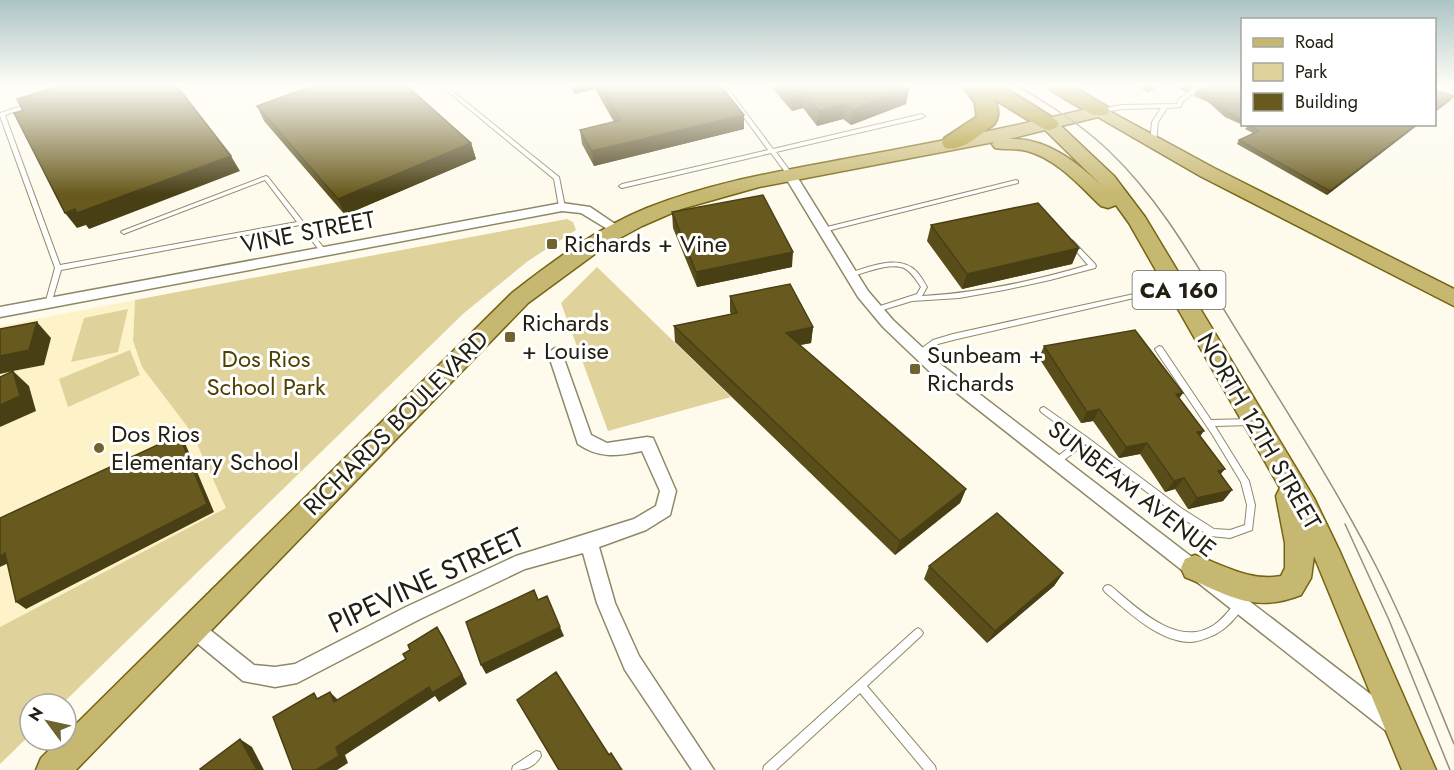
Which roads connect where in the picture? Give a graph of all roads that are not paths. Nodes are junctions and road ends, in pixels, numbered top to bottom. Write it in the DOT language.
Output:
graph roads {
  1 [pos="5,122"];
  2 [pos="487,122"];
  3 [pos="750,122"];
  4 [pos="895,122"];
  5 [pos="984,122"];
  6 [pos="1026,122"];
  7 [pos="1044,122"];
  8 [pos="1119,122"];
  9 [pos="1155,122"];
  10 [pos="1153,142"];
  11 [pos="953,143"];
  12 [pos="771,149"];
  13 [pos="790,175"];
  14 [pos="1016,182"];
  15 [pos="622,186"];
  16 [pos="562,207"];
  17 [pos="302,223"];
  18 [pos="618,230"];
  19 [pos="823,230"];
  20 [pos="124,232"];
  21 [pos="1066,236"];
  22 [pos="1149,239"];
  23 [pos="324,252"];
  24 [pos="58,268"];
  25 [pos="850,275"];
  26 [pos="1179,289"];
  27 [pos="1454,297"];
  28 [pos="914,299"];
  29 [pos="48,304"];
  30 [pos="876,310"];
  31 [pos="0,312"];
  32 [pos="1159,349"];
  33 [pos="555,353"];
  34 [pos="919,353"];
  35 [pos="1044,410"];
  36 [pos="1256,422"];
  37 [pos="1209,423"];
  38 [pos="1085,440"];
  39 [pos="1057,461"];
  40 [pos="1285,473"];
  41 [pos="589,543"];
  42 [pos="1195,568"];
  43 [pos="1108,589"];
  44 [pos="1240,603"];
  45 [pos="193,628"];
  46 [pos="918,633"];
  47 [pos="861,686"];
  48 [pos="1404,733"];
  49 [pos="536,756"];
  50 [pos="53,770"];
  51 [pos="517,770"];
  52 [pos="704,770"];
  53 [pos="768,770"];
  54 [pos="932,770"];
  55 [pos="1419,770"];
  1 -- 24 [label="lane"];
  2 -- 16 [label="lane"];
  3 -- 12 [label="lane"];
  4 -- 12 [label="lane"];
  5 -- 11 [label="highway"];
  6 -- 11 [label="main road, RICHARDS BOULEVARD"];
  7 -- 22 [label="main road, NORTH 12TH STREET / CA 160"];
  8 -- 10 [label="main road"];
  9 -- 10 [label="lane"];
  10 -- 27 [label="main road"];
  11 -- 13 [label="main road, RICHARDS BOULEVARD"];
  11 -- 22 [label="main road"];
  12 -- 13 [label="lane"];
  12 -- 15 [label="lane"];
  13 -- 18 [label="main road, RICHARDS BOULEVARD"];
  13 -- 19 [label="street, SUNBEAM AVENUE"];
  14 -- 19 [label="lane"];
  16 -- 18 [label="street, VINE STREET"];
  16 -- 23 [label="street, VINE STREET"];
  17 -- 20 [label="lane"];
  17 -- 23 [label="lane"];
  17 -- 24 [label="lane"];
  18 -- 45 [label="main road, RICHARDS BOULEVARD"];
  19 -- 25 [label="street, SUNBEAM AVENUE"];
  21 -- 28 [label="lane"];
  22 -- 26 [label="main road, NORTH 12TH STREET / CA 160"];
  23 -- 29 [label="street, VINE STREET"];
  24 -- 29 [label="lane"];
  25 -- 28 [label="lane"];
  25 -- 30 [label="street, SUNBEAM AVENUE"];
  26 -- 34 [label="lane"];
  26 -- 36 [label="main road, NORTH 12TH STREET / CA 160"];
  28 -- 30 [label="lane"];
  29 -- 31 [label="street, VINE STREET"];
  30 -- 34 [label="street, SUNBEAM AVENUE"];
  32 -- 37 [label="lane"];
  33 -- 41 [label="street, PIPEVINE STREET"];
  34 -- 39 [label="street, SUNBEAM AVENUE"];
  35 -- 38 [label="lane"];
  36 -- 37 [label="lane"];
  36 -- 40 [label="main road, NORTH 12TH STREET / CA 160"];
  37 -- 38 [label="lane"];
  38 -- 39 [label="lane"];
  39 -- 42 [label="street, SUNBEAM AVENUE"];
  40 -- 42 [label="main road"];
  40 -- 48 [label="main road, NORTH 12TH STREET / CA 160"];
  41 -- 45 [label="street, PIPEVINE STREET"];
  41 -- 52 [label="street"];
  42 -- 44 [label="street, SUNBEAM AVENUE"];
  43 -- 44 [label="lane"];
  44 -- 48 [label="street, SUNBEAM AVENUE"];
  45 -- 50 [label="main road, RICHARDS BOULEVARD"];
  46 -- 47 [label="lane"];
  47 -- 53 [label="lane"];
  47 -- 54 [label="lane"];
  48 -- 55 [label="main road, NORTH 12TH STREET / CA 160"];
  49 -- 51 [label="lane"];
}
